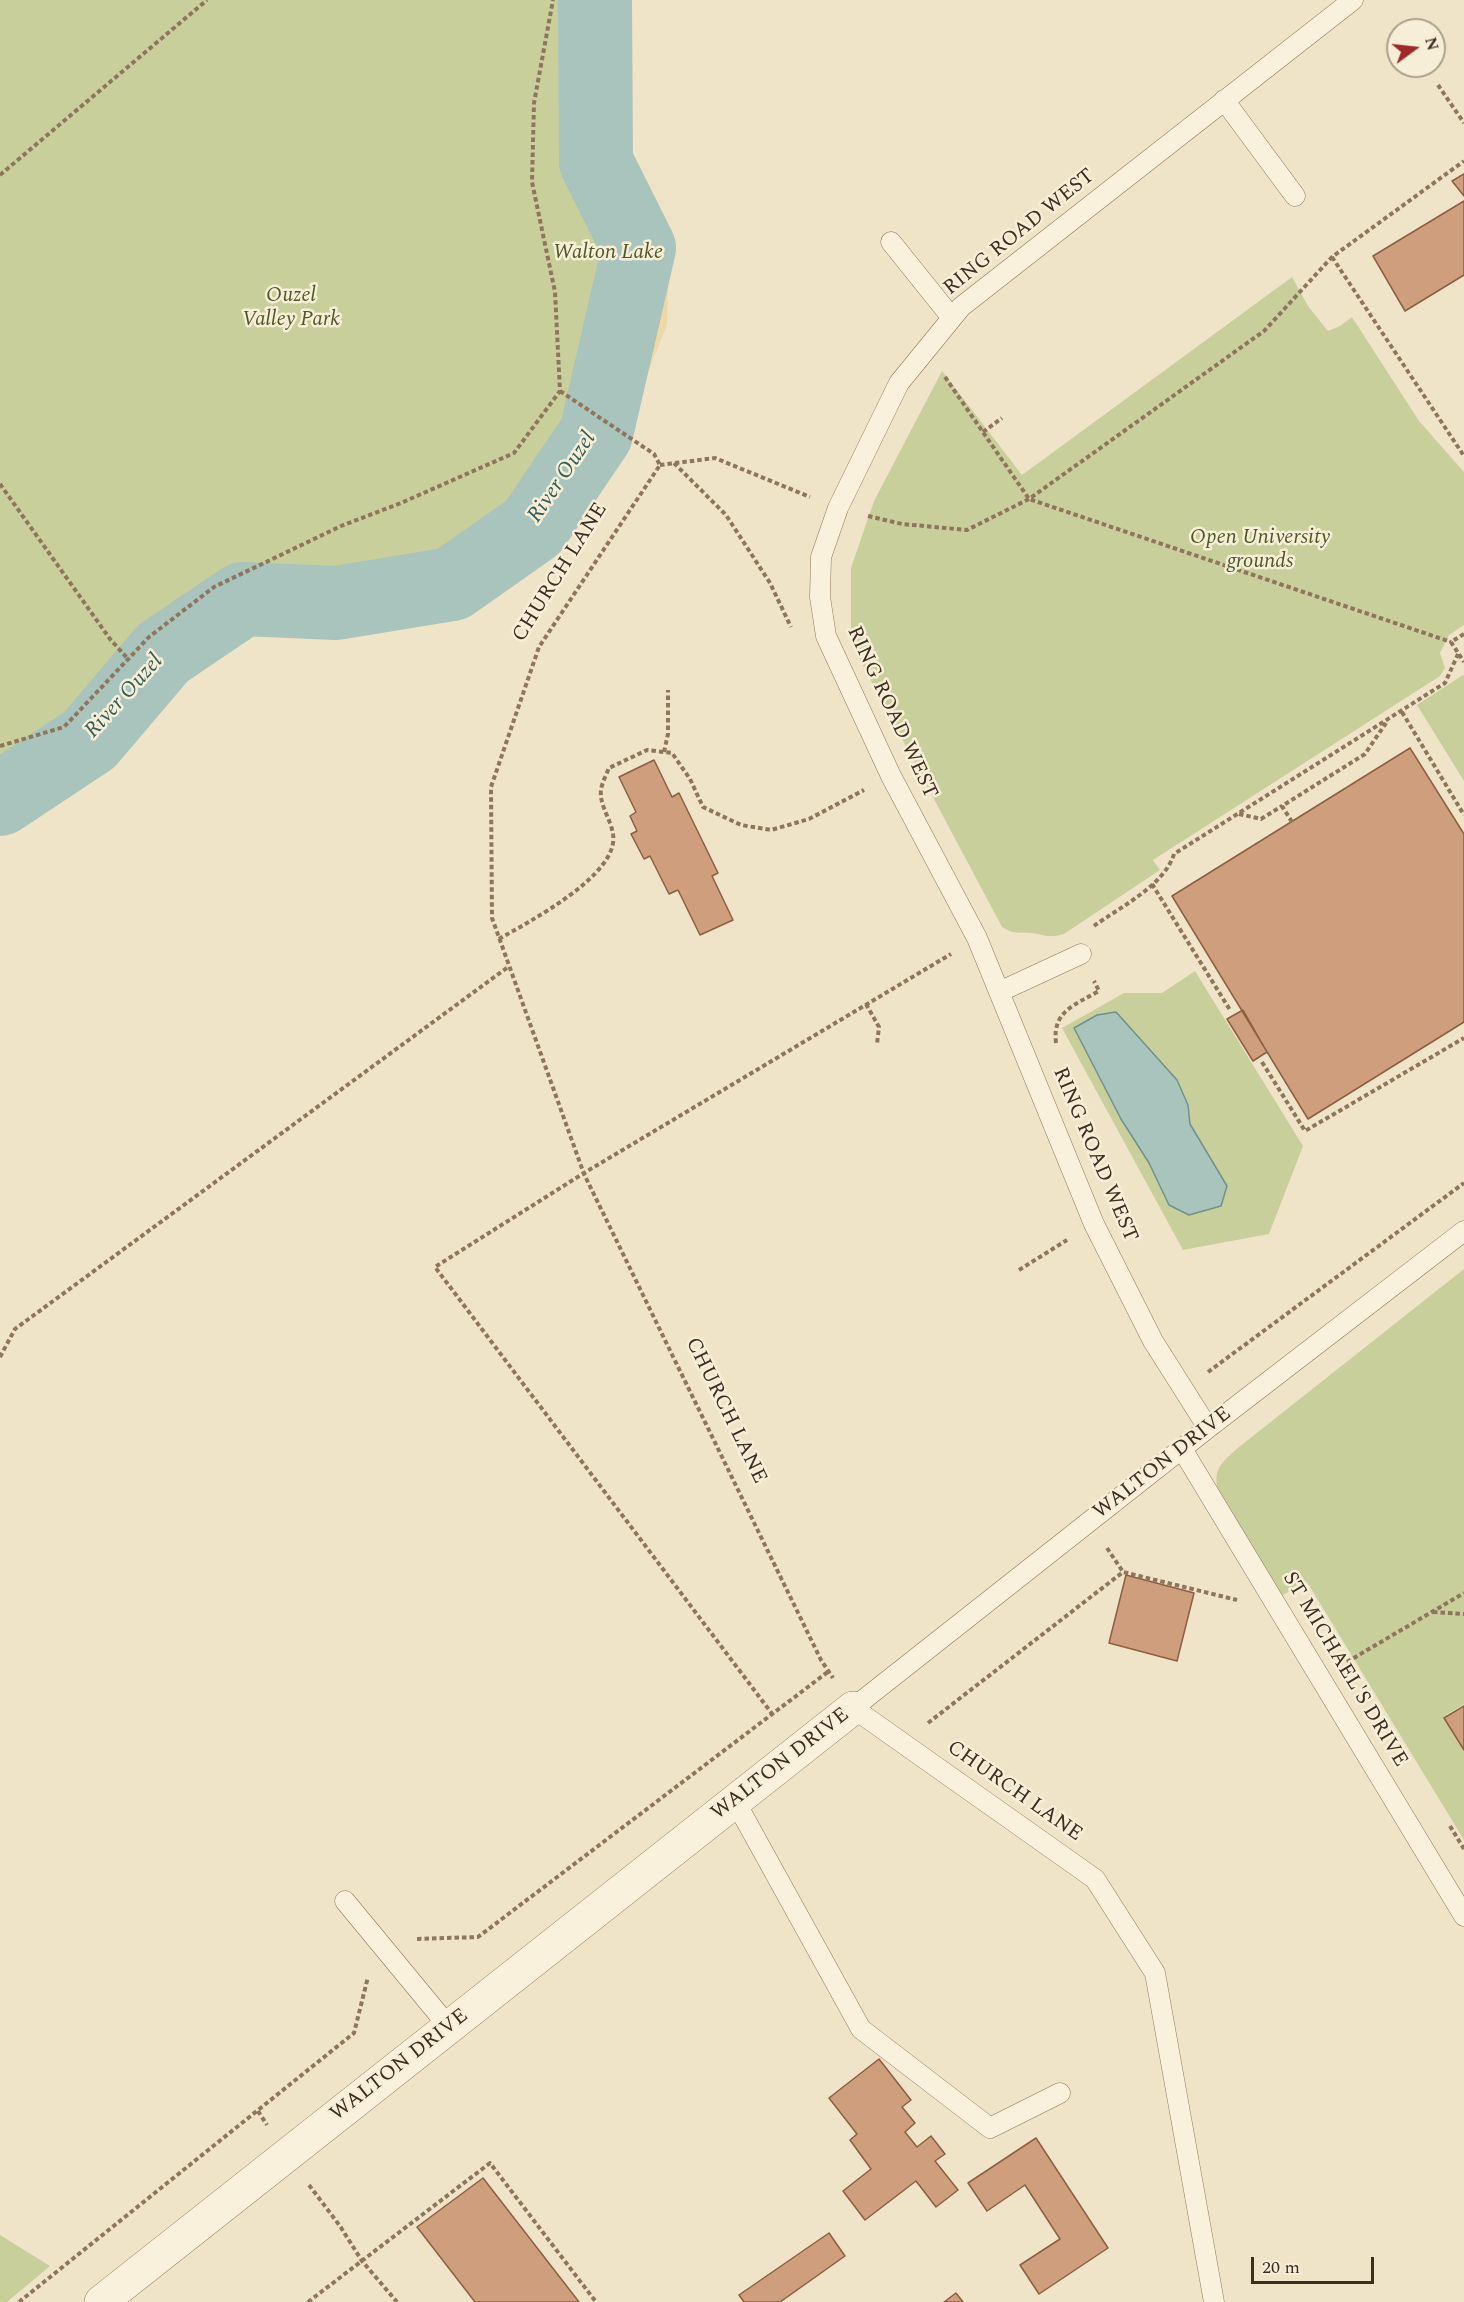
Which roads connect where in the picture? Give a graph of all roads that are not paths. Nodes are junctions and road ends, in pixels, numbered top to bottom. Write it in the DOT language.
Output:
graph roads {
  1 [pos="1353,0"];
  2 [pos="1224,100"];
  3 [pos="1295,196"];
  4 [pos="891,242"];
  5 [pos="952,318"];
  6 [pos="1081,954"];
  7 [pos="999,992"];
  8 [pos="1464,1231"];
  9 [pos="1208,1428"];
  10 [pos="1182,1449"];
  11 [pos="853,1708"];
  12 [pos="735,1801"];
  13 [pos="345,1901"];
  14 [pos="1464,1916"];
  15 [pos="449,2027"];
  16 [pos="1060,2093"];
  17 [pos="101,2302"];
  18 [pos="1214,2302"];
  1 -- 2 [label="lane, RING ROAD WEST"];
  2 -- 3 [label="lane"];
  2 -- 5 [label="lane, RING ROAD WEST"];
  4 -- 5 [label="lane"];
  5 -- 7 [label="lane, RING ROAD WEST"];
  6 -- 7 [label="lane"];
  7 -- 9 [label="lane, RING ROAD WEST"];
  8 -- 9 [label="lane, WALTON DRIVE"];
  9 -- 10 [label="lane, WALTON DRIVE"];
  10 -- 11 [label="lane, WALTON DRIVE"];
  10 -- 14 [label="lane, ST MICHAEL'S DRIVE"];
  11 -- 12 [label="street, WALTON DRIVE"];
  11 -- 18 [label="lane, CHURCH LANE"];
  12 -- 15 [label="street, WALTON DRIVE"];
  12 -- 16 [label="lane"];
  13 -- 15 [label="lane"];
  15 -- 17 [label="street, WALTON DRIVE"];
}
